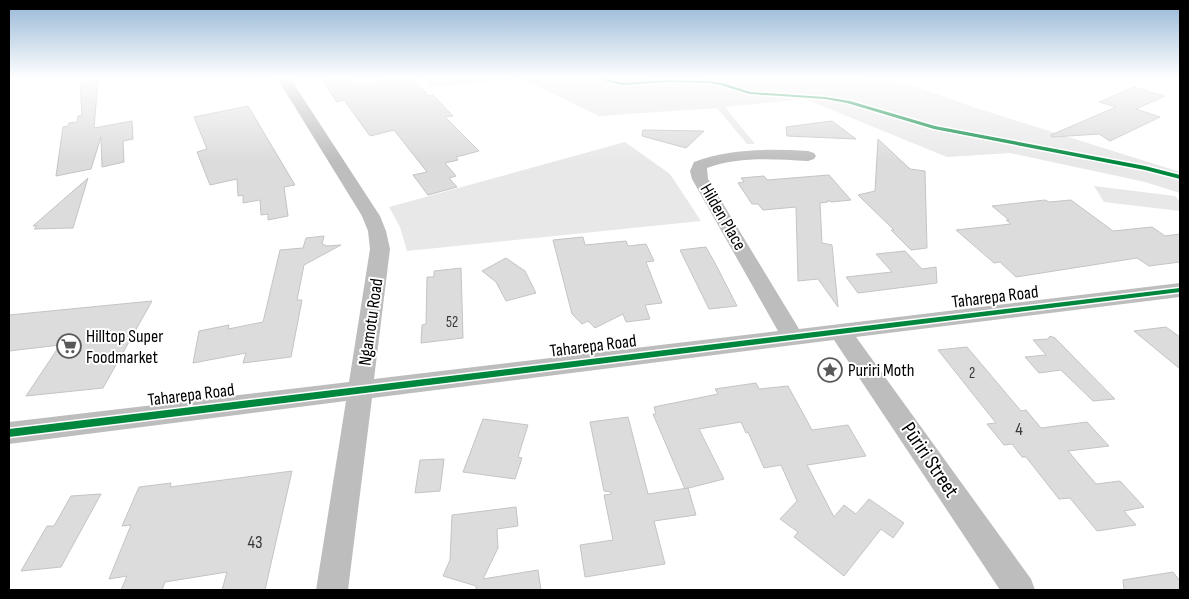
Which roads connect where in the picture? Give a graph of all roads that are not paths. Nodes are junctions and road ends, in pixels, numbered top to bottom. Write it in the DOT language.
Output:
graph roads {
  1 [pos="301,106"];
  2 [pos="808,156"];
  3 [pos="1180,290"];
  4 [pos="840,331"];
  5 [pos="793,337"];
  6 [pos="360,389"];
  7 [pos="9,432"];
  8 [pos="332,590"];
  9 [pos="1018,590"];
  1 -- 6 [label="street, Ngamotu Road"];
  2 -- 5 [label="street, Hilden Place"];
  3 -- 4 [label="street, Taharepa Road"];
  4 -- 5 [label="street, Taharepa Road"];
  4 -- 9 [label="street, Pūriri Street"];
  5 -- 6 [label="street, Taharepa Road"];
  6 -- 7 [label="street, Taharepa Road"];
  6 -- 8 [label="street, Ngamotu Road"];
}
